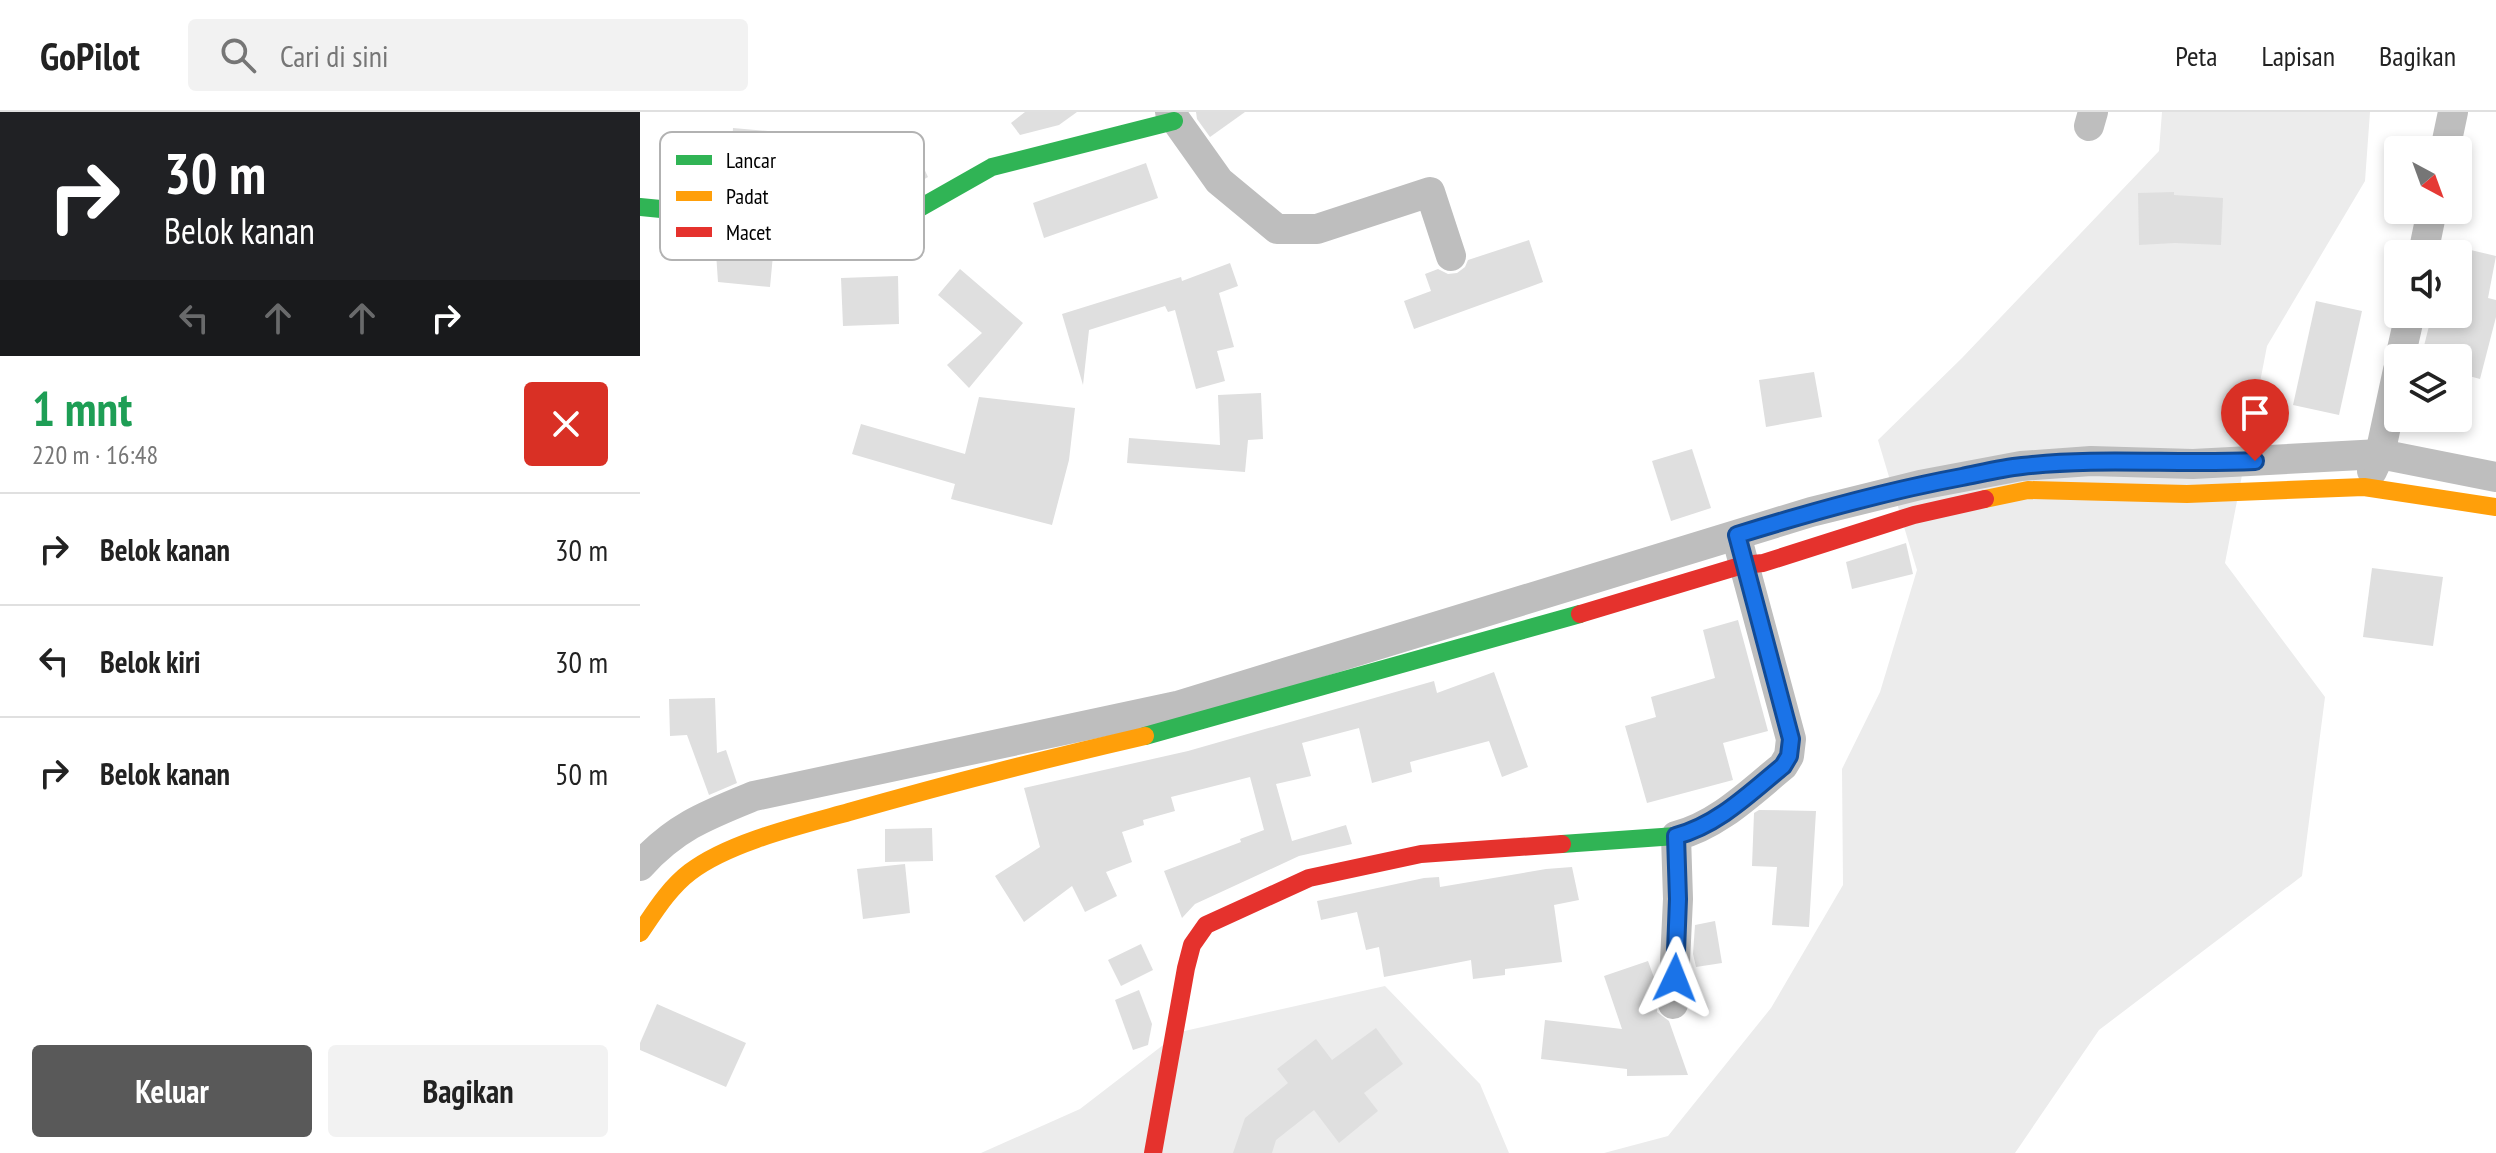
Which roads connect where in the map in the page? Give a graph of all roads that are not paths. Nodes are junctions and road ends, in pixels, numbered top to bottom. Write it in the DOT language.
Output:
graph roads {
  1 [pos="2453,112"];
  2 [pos="1172,117"];
  3 [pos="2448,136"];
  4 [pos="640,207"];
  5 [pos="924,207"];
  6 [pos="660,209"];
  7 [pos="1451,256"];
  8 [pos="2385,432"];
  9 [pos="2380,454"];
  10 [pos="2496,477"];
  11 [pos="2364,487"];
  12 [pos="2496,507"];
  13 [pos="1740,550"];
  14 [pos="1676,836"];
  15 [pos="640,866"];
  16 [pos="640,933"];
  17 [pos="1673,1004"];
  18 [pos="1153,1153"];
  1 -- 3 [label="street"];
  2 -- 5 [label="street"];
  2 -- 7 [label="street"];
  4 -- 6 [label="street"];
  8 -- 9 [label="street"];
  9 -- 10 [label="street"];
  9 -- 11 [label="street"];
  9 -- 13 [label="street"];
  11 -- 12 [label="street"];
  11 -- 13 [label="street"];
  13 -- 14 [label="street"];
  13 -- 15 [label="street"];
  13 -- 16 [label="street"];
  14 -- 17 [label="street"];
  14 -- 18 [label="street"];
}
